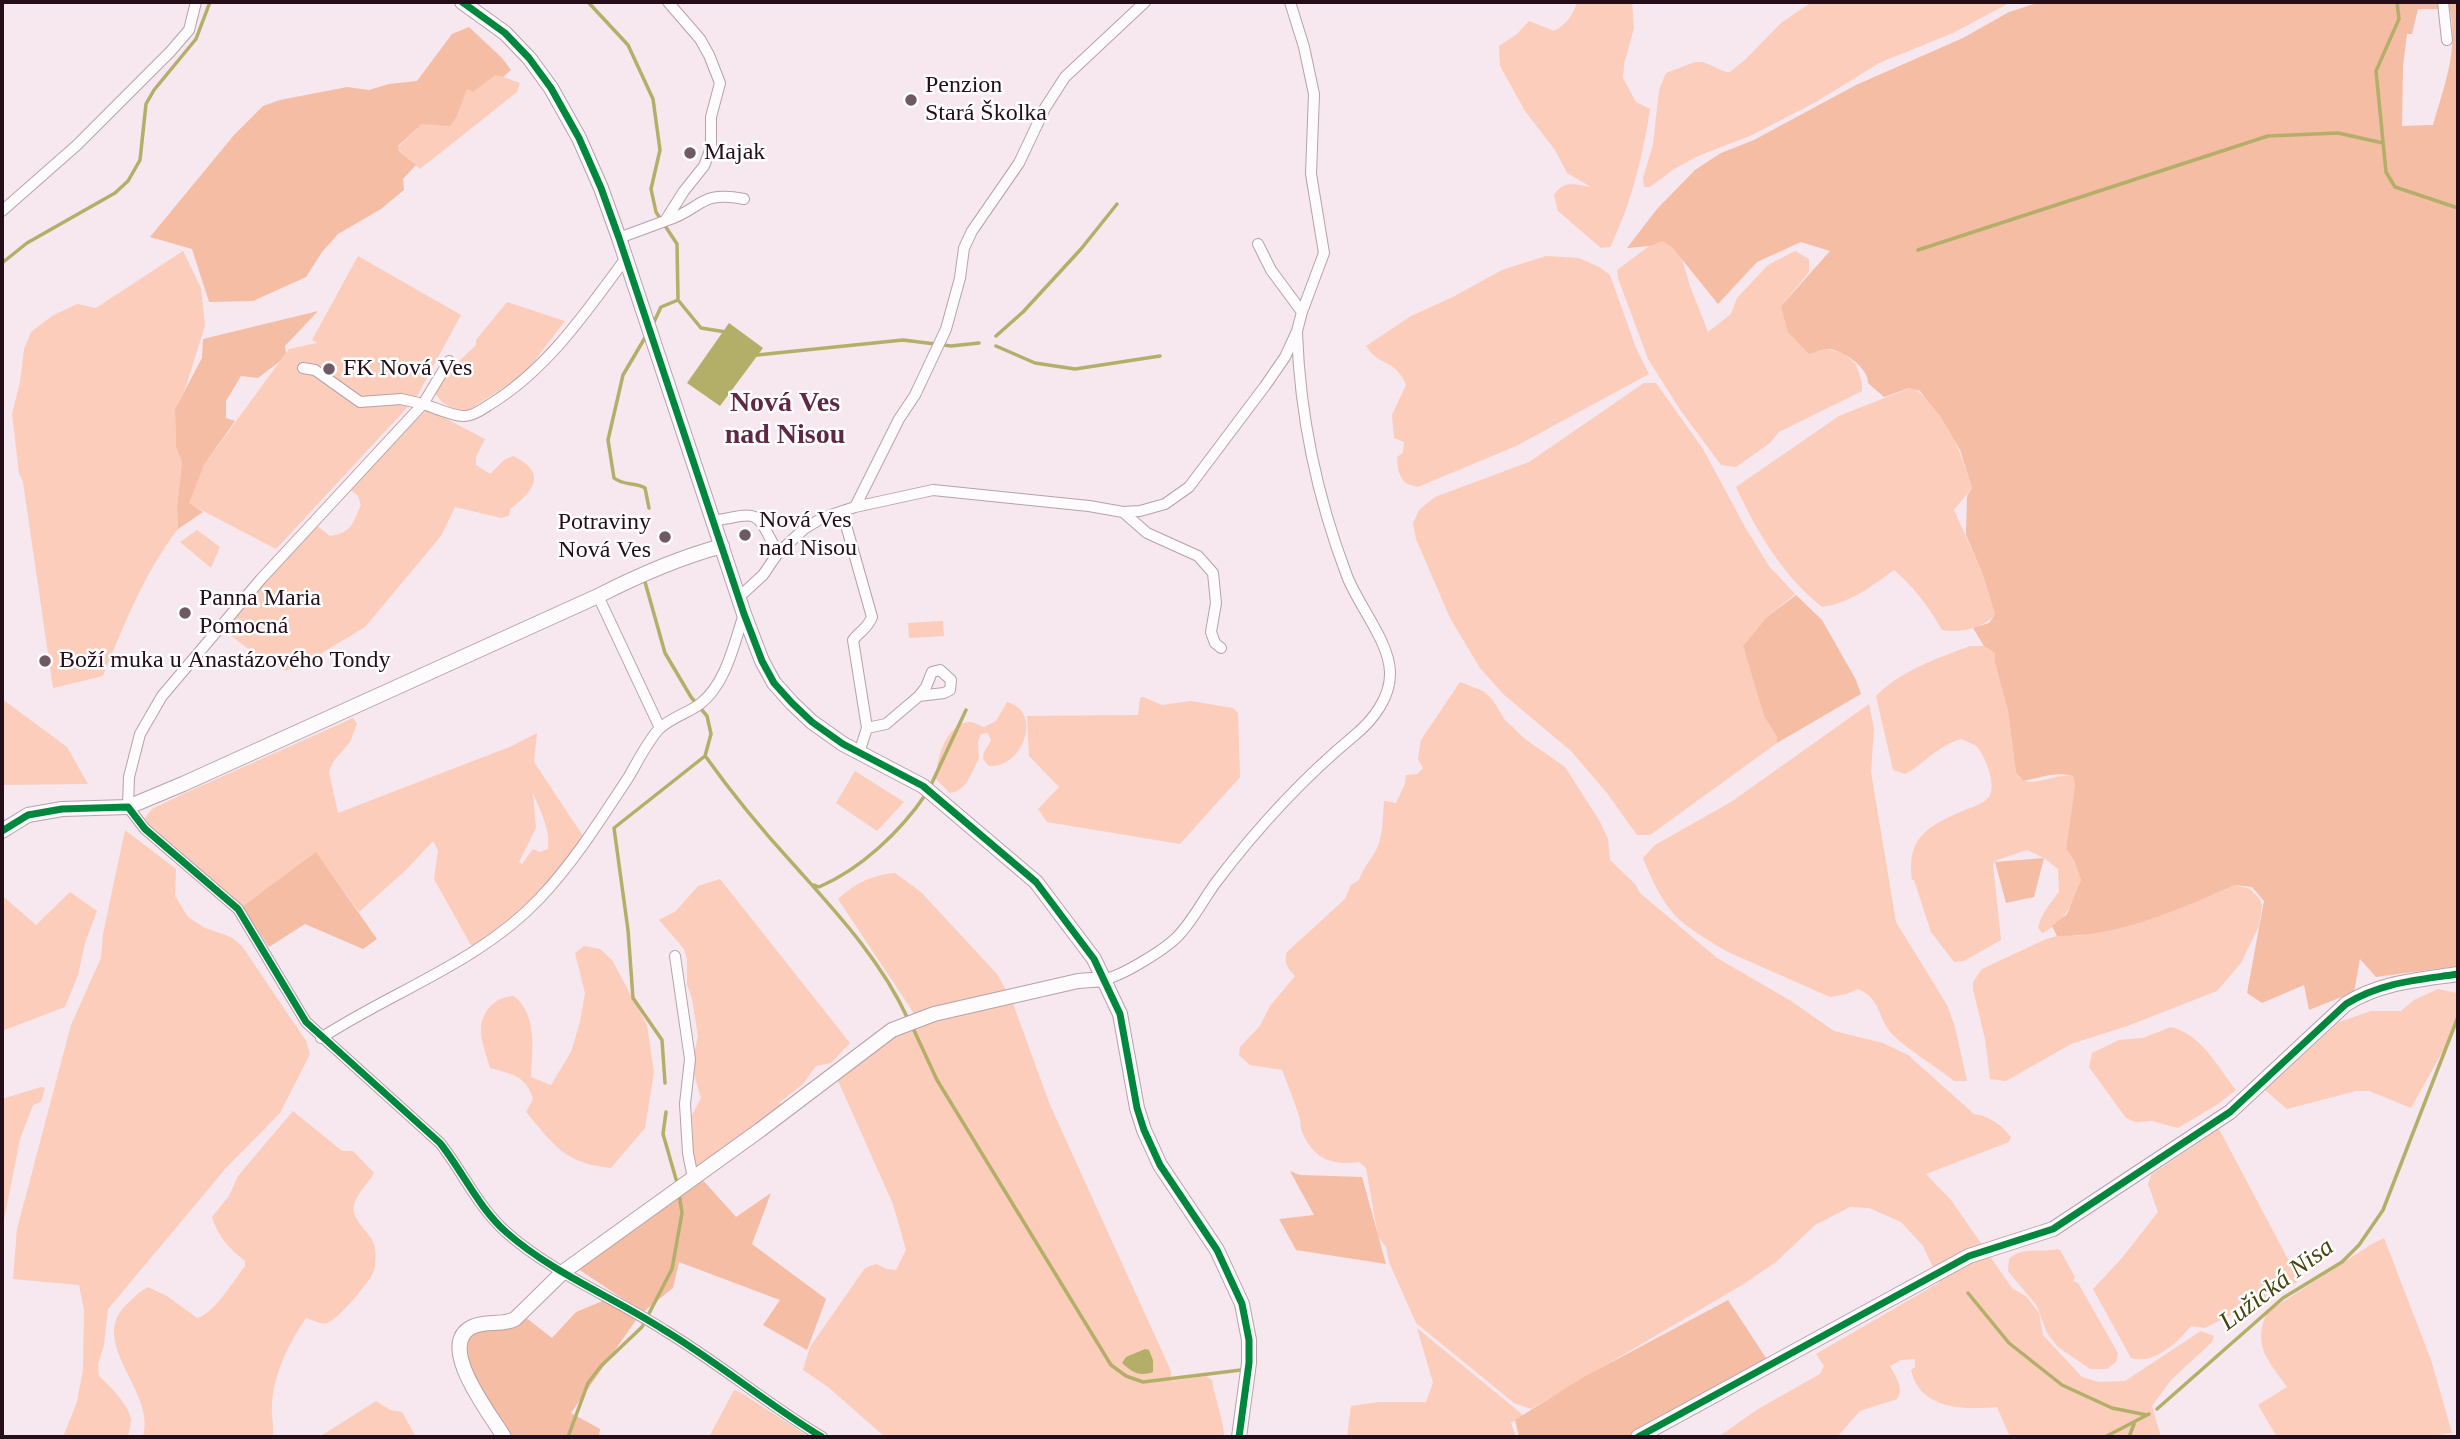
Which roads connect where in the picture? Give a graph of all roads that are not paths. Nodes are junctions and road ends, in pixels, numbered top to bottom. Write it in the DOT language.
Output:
graph roads {
  1 [pos="196,2"];
  2 [pos="462,2"];
  3 [pos="668,2"];
  4 [pos="1145,2"];
  5 [pos="1290,2"];
  6 [pos="2443,2"];
  7 [pos="2447,40"];
  8 [pos="744,199"];
  9 [pos="2,211"];
  10 [pos="666,221"];
  11 [pos="619,238"];
  12 [pos="1258,244"];
  13 [pos="626,258"];
  14 [pos="1301,312"];
  15 [pos="1297,331"];
  16 [pos="1285,357"];
  17 [pos="449,361"];
  18 [pos="1298,361"];
  19 [pos="303,368"];
  20 [pos="423,404"];
  21 [pos="855,507"];
  22 [pos="842,511"];
  23 [pos="1123,512"];
  24 [pos="713,521"];
  25 [pos="722,546"];
  26 [pos="778,553"];
  27 [pos="598,596"];
  28 [pos="739,597"];
  29 [pos="744,614"];
  30 [pos="1222,648"];
  31 [pos="919,696"];
  32 [pos="660,728"];
  33 [pos="867,728"];
  34 [pos="859,753"];
  35 [pos="128,807"];
  36 [pos="2,831"];
  37 [pos="675,956"];
  38 [pos="2458,974"];
  39 [pos="1105,979"];
  40 [pos="321,1038"];
  41 [pos="693,1178"];
  42 [pos="563,1272"];
  43 [pos="504,1437"];
  44 [pos="822,1437"];
  45 [pos="1239,1437"];
  46 [pos="1638,1437"];
  1 -- 9 [label="street"];
  2 -- 11 [label="street"];
  3 -- 10 [label="street"];
  4 -- 21 [label="street"];
  5 -- 14 [label="street"];
  6 -- 7 [label="street"];
  8 -- 10 [label="street"];
  10 -- 11 [label="street"];
  11 -- 13 [label="street"];
  12 -- 14 [label="street"];
  13 -- 20 [label="street"];
  13 -- 24 [label="street"];
  14 -- 15 [label="street"];
  15 -- 16 [label="street"];
  15 -- 18 [label="street"];
  16 -- 18 [label="street"];
  16 -- 23 [label="street"];
  17 -- 20 [label="street"];
  18 -- 39 [label="street"];
  19 -- 20 [label="street"];
  20 -- 35 [label="street"];
  21 -- 22 [label="street"];
  21 -- 23 [label="street"];
  22 -- 26 [label="street"];
  22 -- 33 [label="street"];
  23 -- 30 [label="street"];
  24 -- 25 [label="street"];
  24 -- 26 [label="street"];
  25 -- 27 [label="street"];
  25 -- 28 [label="street"];
  26 -- 28 [label="street"];
  27 -- 32 [label="street"];
  27 -- 35 [label="street"];
  28 -- 29 [label="street"];
  29 -- 32 [label="street"];
  29 -- 34 [label="street"];
  31 -- 33 [label="street"];
  32 -- 40 [label="street"];
  33 -- 34 [label="street"];
  34 -- 39 [label="street"];
  35 -- 36 [label="street"];
  35 -- 40 [label="street"];
  37 -- 41 [label="street"];
  38 -- 46 [label="street"];
  39 -- 41 [label="street"];
  39 -- 45 [label="street"];
  40 -- 42 [label="street"];
  41 -- 42 [label="street"];
  42 -- 43 [label="street"];
  42 -- 44 [label="street"];
}
